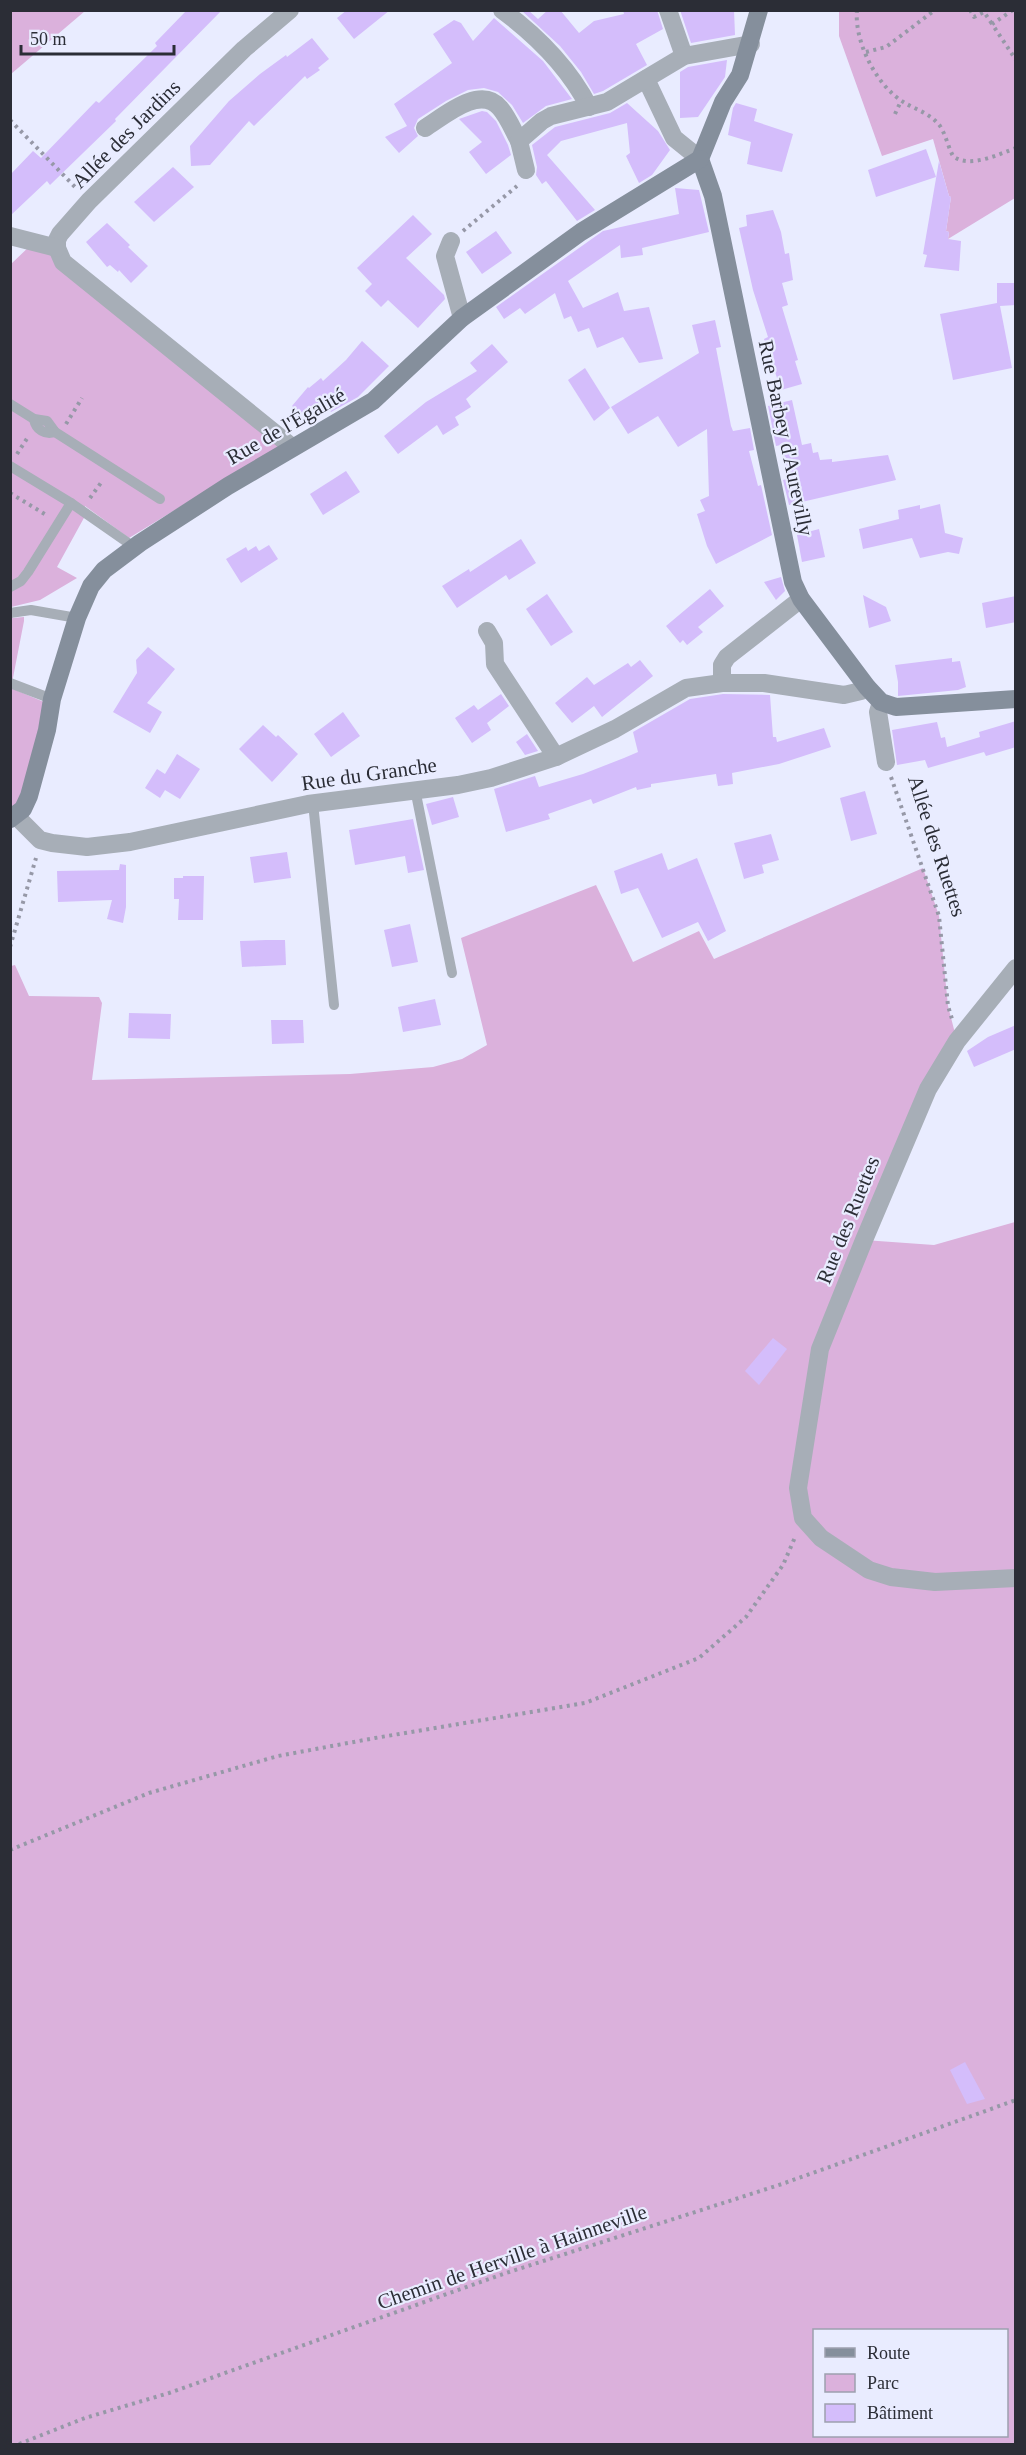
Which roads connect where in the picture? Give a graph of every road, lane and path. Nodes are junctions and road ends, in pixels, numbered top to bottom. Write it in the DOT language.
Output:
graph roads {
  1 [pos="290,10"];
  2 [pos="502,10"];
  3 [pos="668,10"];
  4 [pos="759,10"];
  5 [pos="857,10"];
  6 [pos="935,10"];
  7 [pos="970,10"];
  8 [pos="1013,10"];
  9 [pos="992,24"];
  10 [pos="751,44"];
  11 [pos="866,52"];
  12 [pos="684,56"];
  13 [pos="1016,60"];
  14 [pos="646,79"];
  15 [pos="901,101"];
  16 [pos="589,107"];
  17 [pos="895,114"];
  18 [pos="10,120"];
  19 [pos="425,128"];
  20 [pos="519,141"];
  21 [pos="1016,148"];
  22 [pos="700,159"];
  23 [pos="526,170"];
  24 [pos="89,201"];
  25 [pos="10,236"];
  26 [pos="451,241"];
  27 [pos="57,248"];
  28 [pos="462,318"];
  29 [pos="82,398"];
  30 [pos="10,404"];
  31 [pos="35,422"];
  32 [pos="57,433"];
  33 [pos="292,447"];
  34 [pos="17,455"];
  35 [pos="10,466"];
  36 [pos="112,468"];
  37 [pos="10,493"];
  38 [pos="160,499"];
  39 [pos="70,503"];
  40 [pos="86,503"];
  41 [pos="59,522"];
  42 [pos="134,547"];
  43 [pos="10,587"];
  44 [pos="801,599"];
  45 [pos="10,613"];
  46 [pos="77,618"];
  47 [pos="487,631"];
  48 [pos="10,683"];
  49 [pos="722,683"];
  50 [pos="867,687"];
  51 [pos="52,699"];
  52 [pos="1016,699"];
  53 [pos="881,702"];
  54 [pos="556,757"];
  55 [pos="886,762"];
  56 [pos="415,789"];
  57 [pos="313,803"];
  58 [pos="13,817"];
  59 [pos="40,840"];
  60 [pos="10,947"];
  61 [pos="1016,968"];
  62 [pos="452,973"];
  63 [pos="334,1005"];
  64 [pos="957,1041"];
  65 [pos="803,1518"];
  66 [pos="1016,1578"];
  67 [pos="10,1850"];
  68 [pos="1016,2100"];
  69 [pos="19,2445"];
  1 -- 24 [label="street, Allée des Jardins"];
  2 -- 16 [label="street"];
  3 -- 12 [label="street"];
  4 -- 10 [label="street"];
  5 -- 11 [label="path"];
  6 -- 11 [label="path"];
  7 -- 9 [label="path"];
  8 -- 9 [label="path"];
  9 -- 13 [label="path"];
  10 -- 12 [label="street"];
  10 -- 22 [label="street"];
  11 -- 15 [label="path"];
  12 -- 14 [label="street"];
  14 -- 16 [label="street"];
  14 -- 22 [label="street"];
  15 -- 17 [label="path"];
  15 -- 21 [label="path"];
  16 -- 20 [label="street"];
  18 -- 24 [label="path"];
  19 -- 20 [label="street"];
  20 -- 23 [label="street"];
  22 -- 28 [label="street, Rue de l'Égalité"];
  22 -- 44 [label="street, Rue Barbey d'Aurevilly"];
  23 -- 26 [label="path"];
  24 -- 27 [label="street, Allée des Jardins"];
  25 -- 27 [label="street"];
  26 -- 28 [label="street"];
  27 -- 33 [label="street"];
  28 -- 33 [label="street, Rue de l'Égalité"];
  29 -- 32 [label="path"];
  30 -- 31 [label="lane"];
  31 -- 32 [label="lane"];
  31 -- 34 [label="path"];
  32 -- 36 [label="lane"];
  33 -- 42 [label="street, Rue de l'Égalité"];
  35 -- 39 [label="lane"];
  36 -- 38 [label="lane"];
  36 -- 40 [label="path"];
  37 -- 41 [label="path"];
  39 -- 41 [label="lane"];
  39 -- 42 [label="lane"];
  41 -- 43 [label="lane"];
  42 -- 46 [label="street, Rue de l'Égalité"];
  44 -- 49 [label="street"];
  44 -- 50 [label="street, Rue Barbey d'Aurevilly"];
  45 -- 46 [label="lane"];
  46 -- 51 [label="street, Rue de l'Égalité"];
  47 -- 54 [label="street"];
  48 -- 51 [label="lane"];
  49 -- 50 [label="street, Rue du Granche"];
  49 -- 54 [label="street, Rue du Granche"];
  50 -- 53 [label="street, Rue Barbey d'Aurevilly"];
  51 -- 58 [label="street, Rue de l'Égalité"];
  52 -- 53 [label="street"];
  53 -- 55 [label="street, Allée des Ruettes"];
  54 -- 56 [label="street, Rue du Granche"];
  55 -- 64 [label="path, Allée des Ruettes"];
  56 -- 57 [label="street, Rue du Granche"];
  56 -- 62 [label="lane"];
  57 -- 59 [label="street, Rue du Granche"];
  57 -- 63 [label="lane"];
  58 -- 59 [label="street"];
  59 -- 60 [label="path"];
  61 -- 64 [label="street, Rue des Ruettes"];
  64 -- 65 [label="street, Rue des Ruettes"];
  65 -- 66 [label="street"];
  65 -- 67 [label="path"];
  68 -- 69 [label="path, Chemin de Herville à Hainneville"];
}
